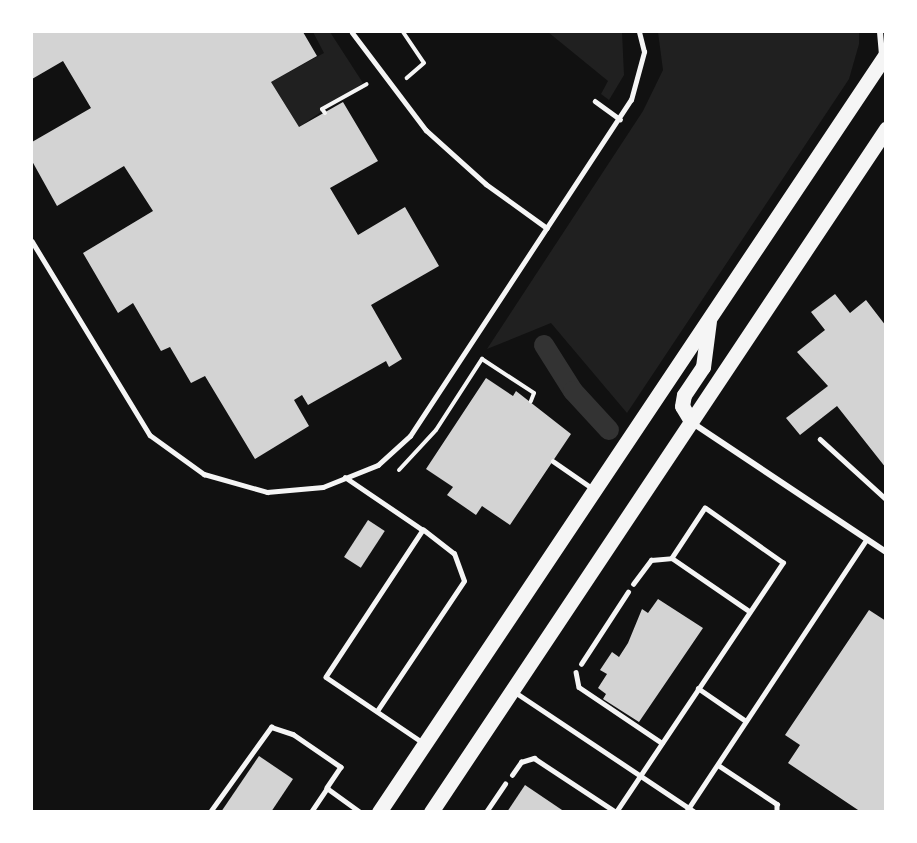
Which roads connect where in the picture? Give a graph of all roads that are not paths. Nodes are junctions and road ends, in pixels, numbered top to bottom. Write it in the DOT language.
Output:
graph roads {
  1 [pos="352,32"];
  2 [pos="639,32"];
  3 [pos="880,32"];
  4 [pos="884,57"];
  5 [pos="595,102"];
  6 [pos="620,119"];
  7 [pos="885,129"];
  8 [pos="547,228"];
  9 [pos="32,241"];
  10 [pos="709,318"];
  11 [pos="691,421"];
  12 [pos="820,439"];
  13 [pos="553,461"];
  14 [pos="345,477"];
  15 [pos="594,489"];
  16 [pos="885,499"];
  17 [pos="423,530"];
  18 [pos="866,540"];
  19 [pos="885,552"];
  20 [pos="672,558"];
  21 [pos="633,584"];
  22 [pos="628,591"];
  23 [pos="749,612"];
  24 [pos="581,664"];
  25 [pos="576,672"];
  26 [pos="698,688"];
  27 [pos="512,690"];
  28 [pos="376,711"];
  29 [pos="746,721"];
  30 [pos="425,743"];
  31 [pos="662,743"];
  32 [pos="718,765"];
  33 [pos="512,775"];
  34 [pos="640,775"];
  35 [pos="505,784"];
  36 [pos="327,788"];
  37 [pos="687,810"];
  38 [pos="210,812"];
  39 [pos="311,812"];
  40 [pos="360,812"];
  41 [pos="379,812"];
  42 [pos="431,812"];
  43 [pos="486,812"];
  44 [pos="616,812"];
  45 [pos="694,812"];
  46 [pos="777,812"];
  1 -- 8 [label="lane"];
  2 -- 6 [label="lane"];
  3 -- 4 [label="street"];
  4 -- 10 [label="main road"];
  5 -- 6 [label="lane"];
  6 -- 8 [label="lane"];
  7 -- 11 [label="main road"];
  8 -- 14 [label="lane"];
  9 -- 14 [label="lane"];
  10 -- 11 [label="main road"];
  10 -- 15 [label="main road"];
  11 -- 18 [label="street"];
  11 -- 27 [label="main road"];
  12 -- 16 [label="lane"];
  13 -- 15 [label="lane"];
  14 -- 17 [label="lane"];
  15 -- 30 [label="main road"];
  17 -- 28 [label="lane"];
  17 -- 28 [label="lane"];
  18 -- 19 [label="street"];
  18 -- 29 [label="lane"];
  20 -- 21 [label="lane"];
  20 -- 23 [label="lane"];
  20 -- 23 [label="lane"];
  22 -- 24 [label="lane"];
  23 -- 26 [label="lane"];
  25 -- 31 [label="lane"];
  26 -- 29 [label="lane"];
  26 -- 31 [label="lane"];
  27 -- 34 [label="lane"];
  27 -- 42 [label="main road"];
  28 -- 30 [label="lane"];
  29 -- 32 [label="lane"];
  30 -- 41 [label="main road"];
  31 -- 34 [label="lane"];
  32 -- 37 [label="lane"];
  32 -- 46 [label="lane"];
  33 -- 44 [label="lane"];
  34 -- 37 [label="lane"];
  34 -- 44 [label="lane"];
  35 -- 43 [label="lane"];
  36 -- 38 [label="lane"];
  36 -- 39 [label="lane"];
  36 -- 40 [label="lane"];
  37 -- 45 [label="lane"];
}
